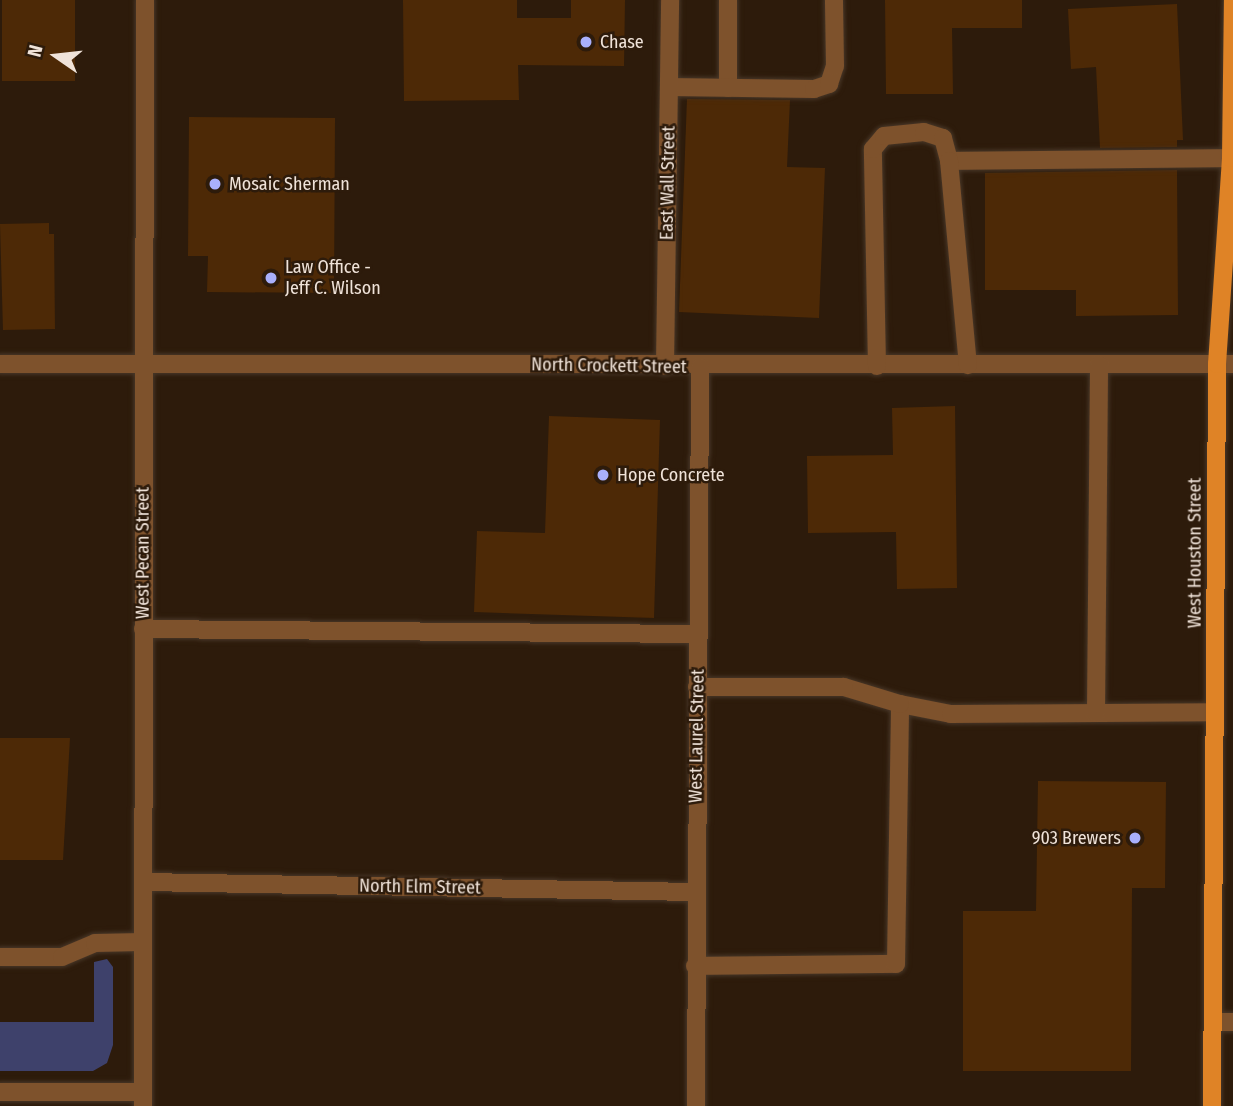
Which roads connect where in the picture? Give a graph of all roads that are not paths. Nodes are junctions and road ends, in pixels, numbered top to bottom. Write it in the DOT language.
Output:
graph roads {
  1 [pos="145,0"];
  2 [pos="670,0"];
  3 [pos="728,0"];
  4 [pos="834,0"];
  5 [pos="1233,0"];
  6 [pos="669,86"];
  7 [pos="728,88"];
  8 [pos="1231,158"];
  9 [pos="949,161"];
  10 [pos="143,362"];
  11 [pos="0,364"];
  12 [pos="1225,364"];
  13 [pos="968,365"];
  14 [pos="1099,365"];
  15 [pos="665,366"];
  16 [pos="877,366"];
  17 [pos="700,367"];
  18 [pos="143,629"];
  19 [pos="698,635"];
  20 [pos="697,687"];
  21 [pos="900,704"];
  22 [pos="1215,712"];
  23 [pos="1096,713"];
  24 [pos="144,882"];
  25 [pos="695,892"];
  26 [pos="142,942"];
  27 [pos="0,957"];
  28 [pos="695,966"];
  29 [pos="1213,1021"];
  30 [pos="1233,1022"];
  31 [pos="0,1092"];
  32 [pos="143,1099"];
  33 [pos="696,1106"];
  34 [pos="1212,1106"];
  1 -- 10 [label="street, West Pecan Street"];
  2 -- 6 [label="street, East Wall Street"];
  3 -- 7 [label="street"];
  4 -- 7 [label="street"];
  5 -- 8 [label="main road, West Houston Street"];
  6 -- 7 [label="street"];
  6 -- 15 [label="street, East Wall Street"];
  8 -- 9 [label="street"];
  8 -- 12 [label="main road, West Houston Street"];
  9 -- 13 [label="street"];
  9 -- 16 [label="street"];
  10 -- 11 [label="street, North Crockett Street"];
  10 -- 15 [label="street, North Crockett Street"];
  10 -- 18 [label="street, West Pecan Street"];
  12 -- 14 [label="street, North Crockett Street"];
  12 -- 22 [label="main road, West Houston Street"];
  13 -- 14 [label="street, North Crockett Street"];
  13 -- 16 [label="street, North Crockett Street"];
  14 -- 23 [label="street"];
  15 -- 17 [label="street, North Crockett Street"];
  16 -- 17 [label="street, North Crockett Street"];
  17 -- 19 [label="street, West Laurel Street"];
  18 -- 19 [label="street"];
  18 -- 24 [label="street, West Pecan Street"];
  19 -- 20 [label="street, West Laurel Street"];
  20 -- 21 [label="street"];
  20 -- 25 [label="street, West Laurel Street"];
  21 -- 23 [label="street"];
  21 -- 28 [label="street"];
  22 -- 23 [label="street"];
  22 -- 29 [label="main road, West Houston Street"];
  24 -- 25 [label="street, North Elm Street"];
  24 -- 26 [label="street, West Pecan Street"];
  25 -- 28 [label="street, West Laurel Street"];
  26 -- 27 [label="street"];
  26 -- 32 [label="street, West Pecan Street"];
  28 -- 33 [label="street, West Laurel Street"];
  29 -- 30 [label="street"];
  29 -- 34 [label="main road, West Houston Street"];
  31 -- 32 [label="street"];
}
